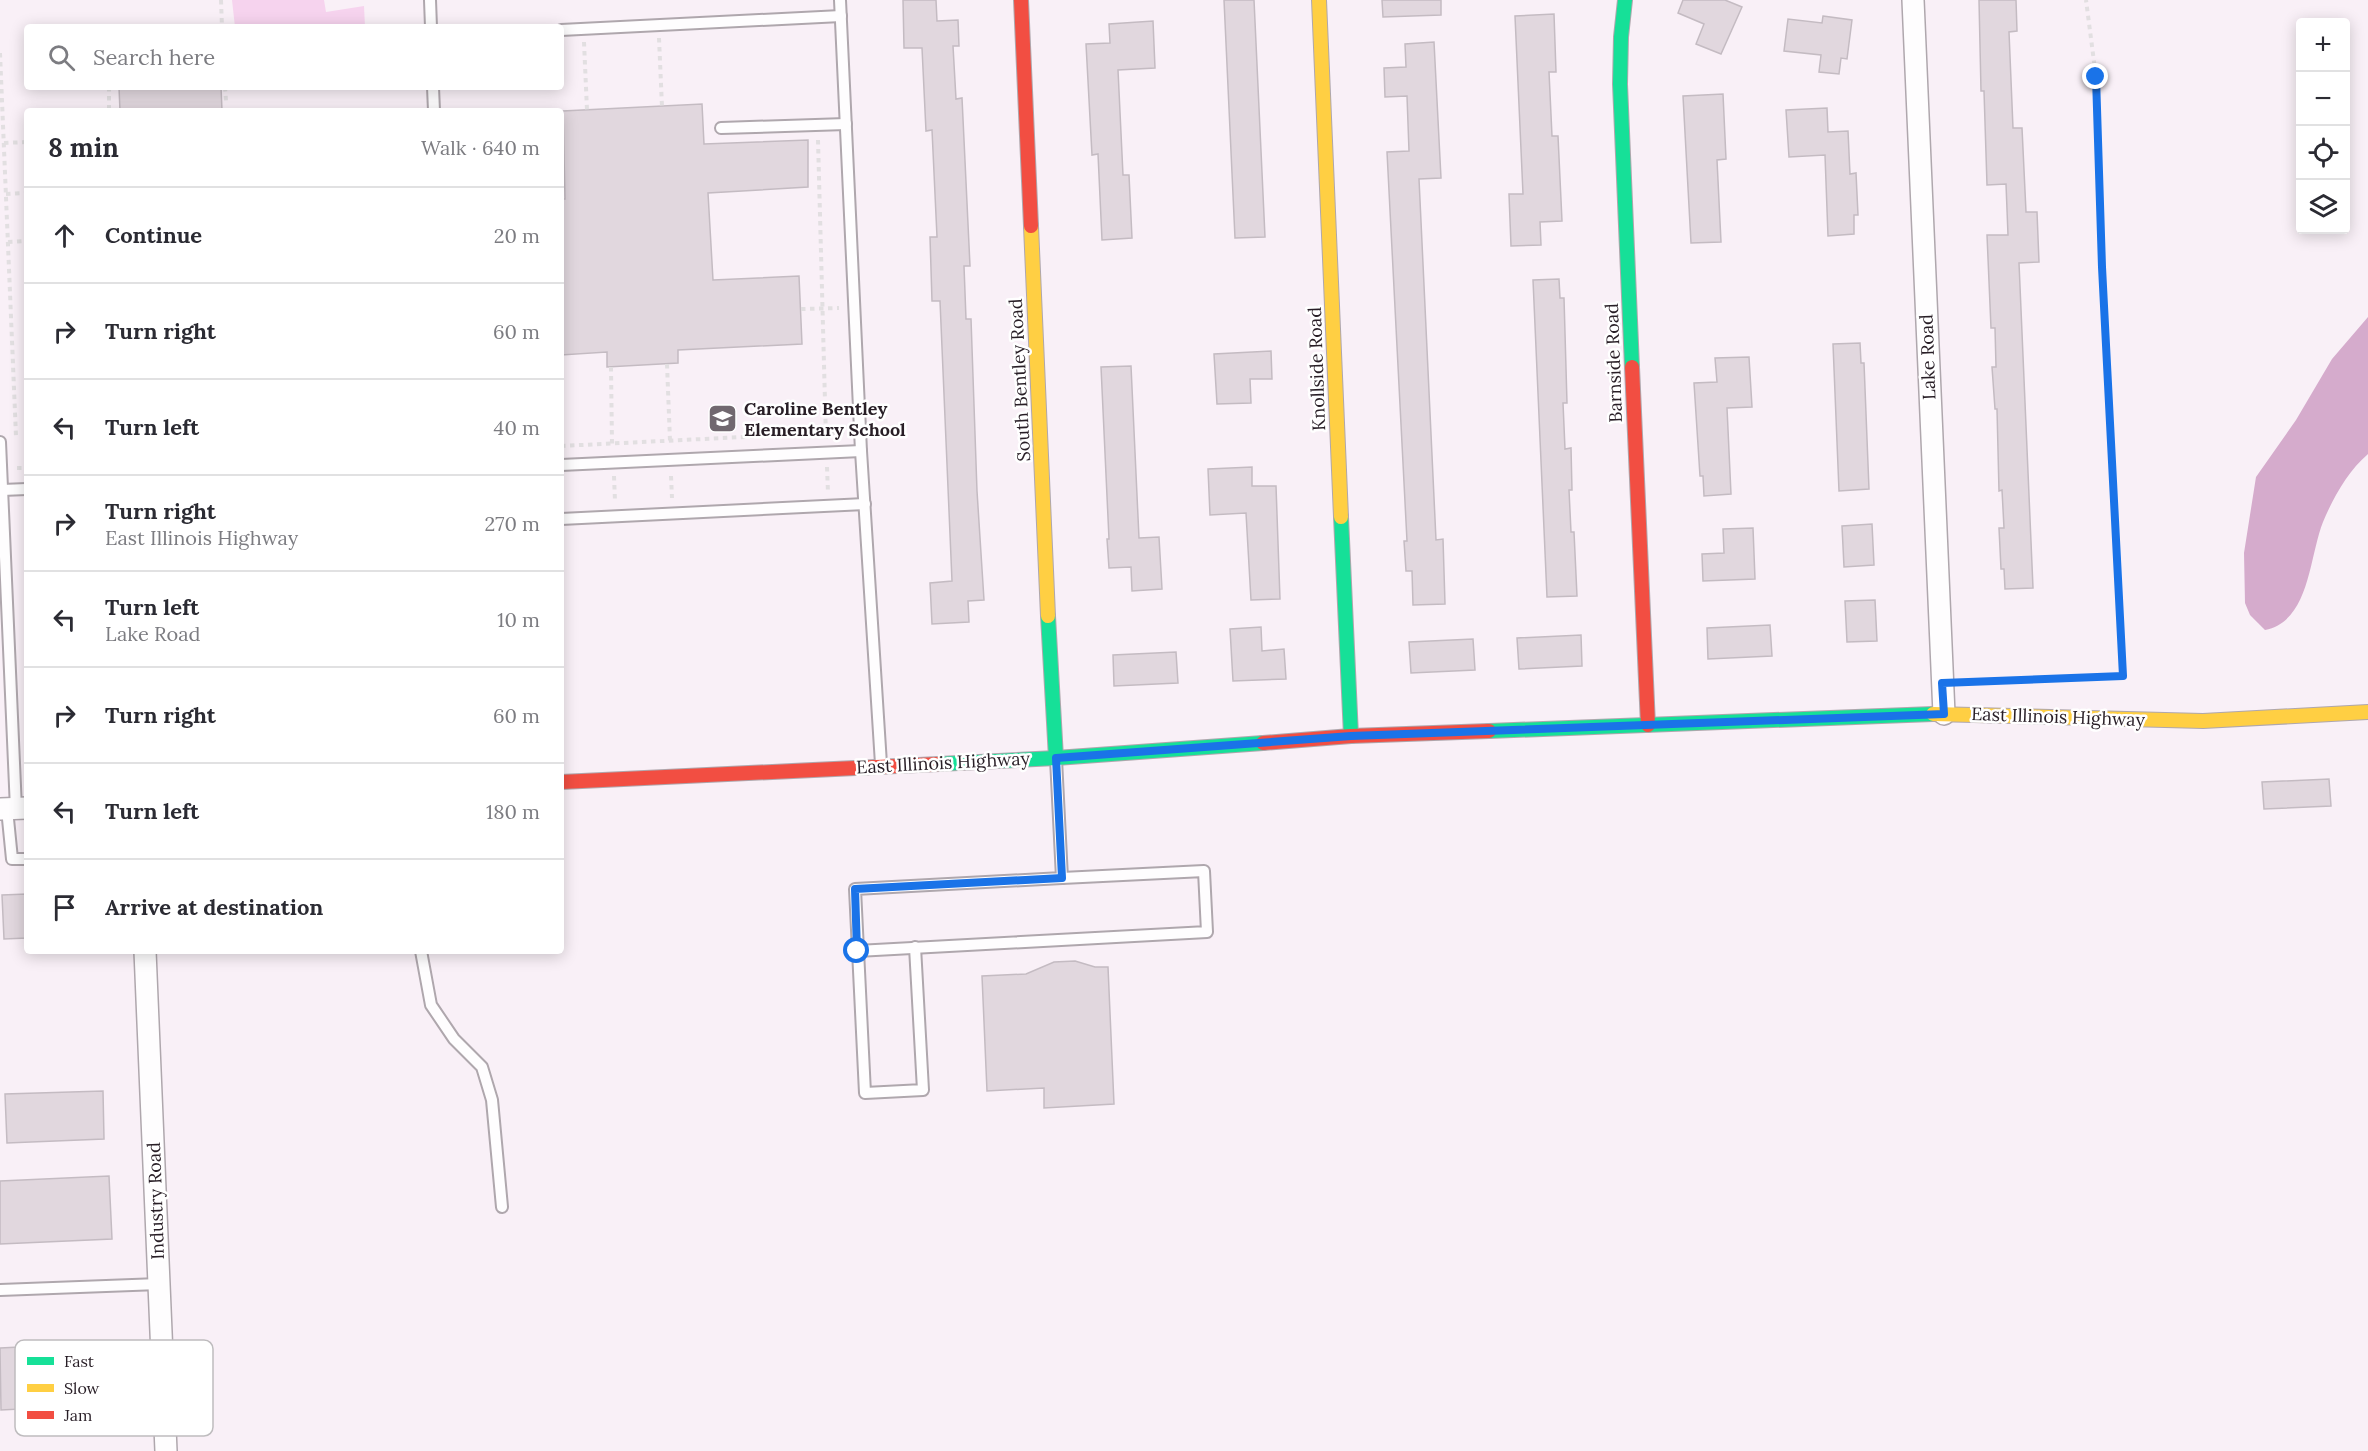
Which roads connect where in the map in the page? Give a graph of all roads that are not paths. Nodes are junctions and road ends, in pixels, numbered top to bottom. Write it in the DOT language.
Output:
graph roads {
  1 [pos="430,0"];
  2 [pos="840,0"];
  3 [pos="1021,0"];
  4 [pos="1319,0"];
  5 [pos="1625,0"];
  6 [pos="1913,0"];
  7 [pos="841,16"];
  8 [pos="431,24"];
  9 [pos="564,30"];
  10 [pos="433,90"];
  11 [pos="434,108"];
  12 [pos="846,124"];
  13 [pos="721,128"];
  14 [pos="0,442"];
  15 [pos="861,451"];
  16 [pos="564,465"];
  17 [pos="24,489"];
  18 [pos="2,490"];
  19 [pos="865,504"];
  20 [pos="564,519"];
  21 [pos="2368,712"];
  22 [pos="1944,714"];
  23 [pos="1648,725"];
  24 [pos="1351,736"];
  25 [pos="1056,758"];
  26 [pos="882,767"];
  27 [pos="564,782"];
  28 [pos="12,809"];
  29 [pos="24,859"];
  30 [pos="1062,878"];
  31 [pos="915,947"];
  32 [pos="857,951"];
  33 [pos="145,954"];
  34 [pos="422,954"];
  35 [pos="502,1207"];
  36 [pos="159,1284"];
  37 [pos="0,1290"];
  38 [pos="161,1340"];
  39 [pos="165,1436"];
  40 [pos="166,1451"];
  1 -- 8 [label="lane"];
  2 -- 7 [label="lane"];
  3 -- 25 [label="street, South Bentley Road"];
  4 -- 24 [label="street, Knollside Road"];
  5 -- 23 [label="street, Barnside Road"];
  6 -- 22 [label="street, Lake Road"];
  7 -- 9 [label="lane"];
  7 -- 12 [label="lane"];
  10 -- 11 [label="lane"];
  12 -- 13 [label="lane"];
  12 -- 15 [label="lane"];
  14 -- 18 [label="lane"];
  15 -- 16 [label="lane"];
  15 -- 19 [label="lane"];
  17 -- 18 [label="lane"];
  18 -- 28 [label="lane"];
  19 -- 20 [label="lane"];
  19 -- 26 [label="lane"];
  21 -- 22 [label="street, East Illinois Highway"];
  22 -- 23 [label="street, East Illinois Highway"];
  23 -- 24 [label="street, East Illinois Highway"];
  24 -- 25 [label="street, East Illinois Highway"];
  25 -- 26 [label="street, East Illinois Highway"];
  25 -- 30 [label="lane"];
  26 -- 27 [label="street, East Illinois Highway"];
  28 -- 29 [label="lane"];
  30 -- 31 [label="lane"];
  30 -- 32 [label="lane"];
  31 -- 32 [label="lane"];
  31 -- 32 [label="lane"];
  33 -- 36 [label="street, Industry Road"];
  34 -- 35 [label="lane"];
  36 -- 37 [label="lane"];
  36 -- 38 [label="street, Industry Road"];
  39 -- 40 [label="street, Industry Road"];
}
